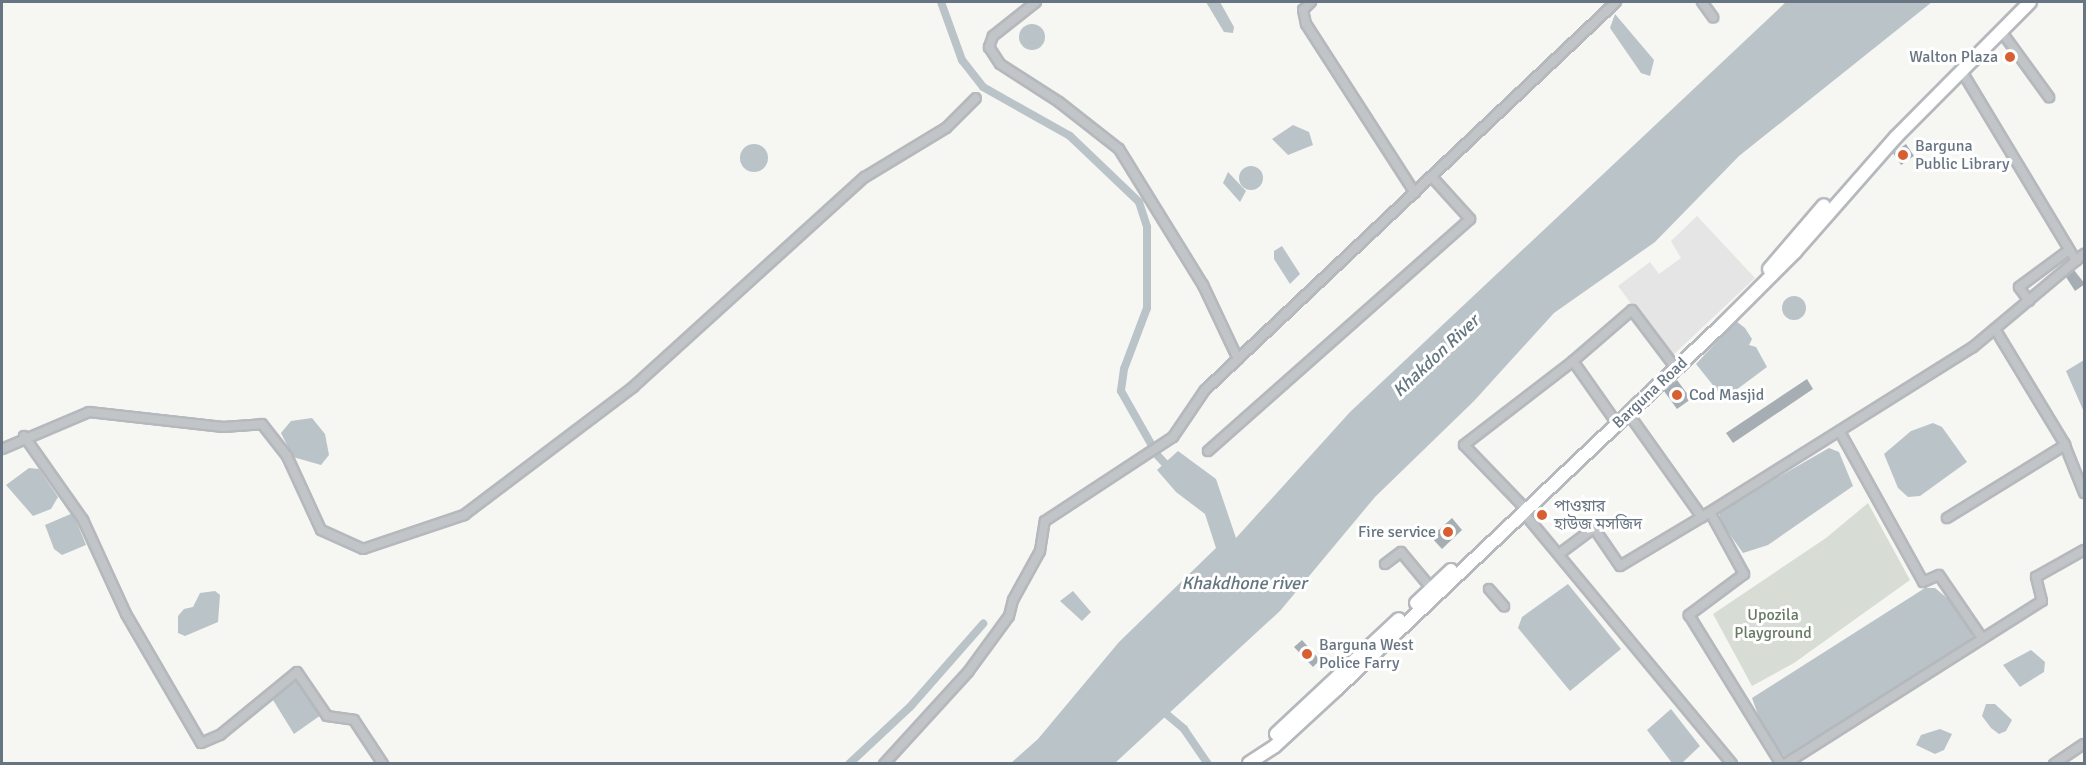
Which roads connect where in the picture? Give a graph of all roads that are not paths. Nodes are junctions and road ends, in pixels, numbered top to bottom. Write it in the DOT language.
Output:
graph roads {
  1 [pos="1036,2"];
  2 [pos="1311,2"];
  3 [pos="1616,2"];
  4 [pos="1702,2"];
  5 [pos="2022,2"];
  6 [pos="2030,2"];
  7 [pos="1713,17"];
  8 [pos="2001,31"];
  9 [pos="1961,70"];
  10 [pos="2049,97"];
  11 [pos="976,98"];
  12 [pos="1432,177"];
  13 [pos="1415,193"];
  14 [pos="2069,250"];
  15 [pos="2085,254"];
  16 [pos="2076,261"];
  17 [pos="2029,301"];
  18 [pos="1995,329"];
  19 [pos="1238,359"];
  20 [pos="1573,361"];
  21 [pos="1672,363"];
  22 [pos="1628,414"];
  23 [pos="1612,418"];
  24 [pos="1840,432"];
  25 [pos="24,436"];
  26 [pos="2065,446"];
  27 [pos="2,449"];
  28 [pos="1208,451"];
  29 [pos="2085,493"];
  30 [pos="1522,508"];
  31 [pos="1710,512"];
  32 [pos="1702,517"];
  33 [pos="1947,518"];
  34 [pos="2085,550"];
  35 [pos="1559,554"];
  36 [pos="1385,564"];
  37 [pos="1431,588"];
  38 [pos="1489,589"];
  39 [pos="1504,606"];
  40 [pos="1982,638"];
  41 [pos="2085,744"];
  42 [pos="1249,763"];
  43 [pos="383,764"];
  44 [pos="884,764"];
  45 [pos="1732,764"];
  46 [pos="1783,764"];
  47 [pos="2054,764"];
  1 -- 19 [label="street"];
  2 -- 13 [label="street"];
  3 -- 12 [label="street"];
  4 -- 7 [label="street"];
  5 -- 21 [label="main road, Barguna Road"];
  6 -- 8 [label="main road, Barguna Road"];
  8 -- 9 [label="main road, Barguna Road"];
  8 -- 10 [label="street"];
  9 -- 14 [label="street"];
  9 -- 22 [label="main road, Barguna Road"];
  11 -- 25 [label="street"];
  12 -- 13 [label="street"];
  12 -- 28 [label="street"];
  13 -- 19 [label="street"];
  14 -- 16 [label="street"];
  14 -- 17 [label="street"];
  15 -- 16 [label="street"];
  16 -- 17 [label="street"];
  17 -- 18 [label="street"];
  18 -- 24 [label="street"];
  18 -- 26 [label="street"];
  19 -- 44 [label="street"];
  20 -- 21 [label="street"];
  20 -- 23 [label="street"];
  20 -- 30 [label="street"];
  21 -- 23 [label="main road, Barguna Road"];
  22 -- 30 [label="main road, Barguna Road"];
  22 -- 32 [label="street"];
  23 -- 30 [label="main road, Barguna Road"];
  24 -- 31 [label="street"];
  24 -- 40 [label="street"];
  25 -- 27 [label="street"];
  25 -- 43 [label="street"];
  26 -- 29 [label="street"];
  26 -- 33 [label="street"];
  30 -- 35 [label="street"];
  30 -- 37 [label="main road, Barguna Road"];
  30 -- 42 [label="main road, Barguna Road"];
  31 -- 32 [label="street"];
  31 -- 46 [label="street"];
  32 -- 35 [label="street"];
  34 -- 40 [label="street"];
  35 -- 45 [label="street"];
  36 -- 37 [label="street"];
  37 -- 42 [label="main road, Barguna Road"];
  38 -- 39 [label="street"];
  40 -- 46 [label="street"];
  41 -- 47 [label="street"];
}
